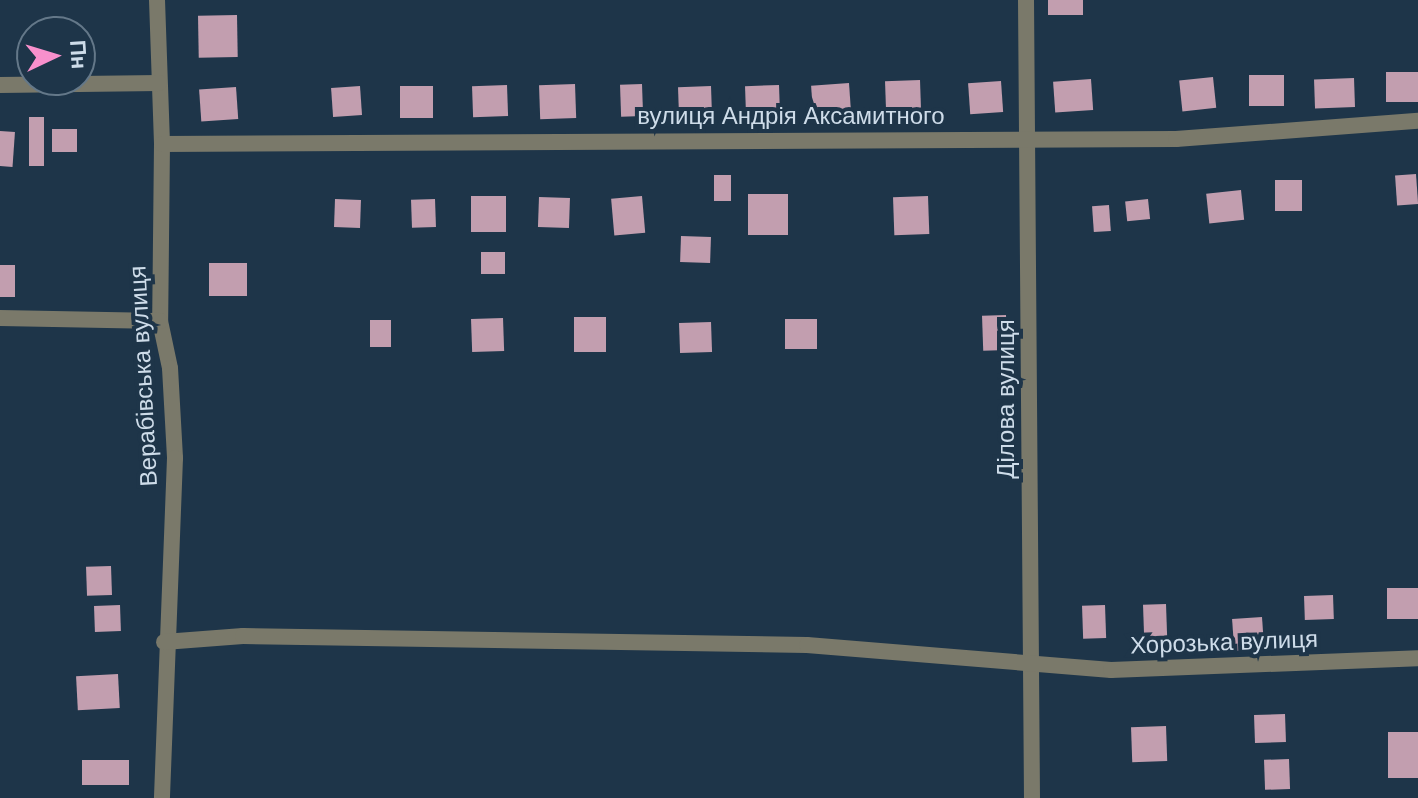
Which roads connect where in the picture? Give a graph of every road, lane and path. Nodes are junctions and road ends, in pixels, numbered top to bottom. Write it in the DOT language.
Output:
graph roads {
  1 [pos="157,0"];
  2 [pos="1026,0"];
  3 [pos="159,83"];
  4 [pos="0,85"];
  5 [pos="1418,121"];
  6 [pos="1027,141"];
  7 [pos="162,144"];
  8 [pos="0,318"];
  9 [pos="160,321"];
  10 [pos="164,642"];
  11 [pos="1418,658"];
  12 [pos="1032,665"];
  13 [pos="162,798"];
  14 [pos="1032,798"];
  1 -- 3 [label="street, Верабівська вулиця"];
  2 -- 6 [label="street, Ділова вулиця"];
  3 -- 4 [label="street"];
  3 -- 7 [label="street, Верабівська вулиця"];
  5 -- 6 [label="street, вулиця Андрія Аксамитного"];
  6 -- 7 [label="street, вулиця Андрія Аксамитного"];
  6 -- 12 [label="street, Ділова вулиця"];
  7 -- 9 [label="street, Верабівська вулиця"];
  8 -- 9 [label="street"];
  9 -- 10 [label="street, Верабівська вулиця"];
  10 -- 12 [label="street, Хорозька вулиця"];
  10 -- 13 [label="street, Верабівська вулиця"];
  11 -- 12 [label="street, Хорозька вулиця"];
  12 -- 14 [label="street, Ділова вулиця"];
}
